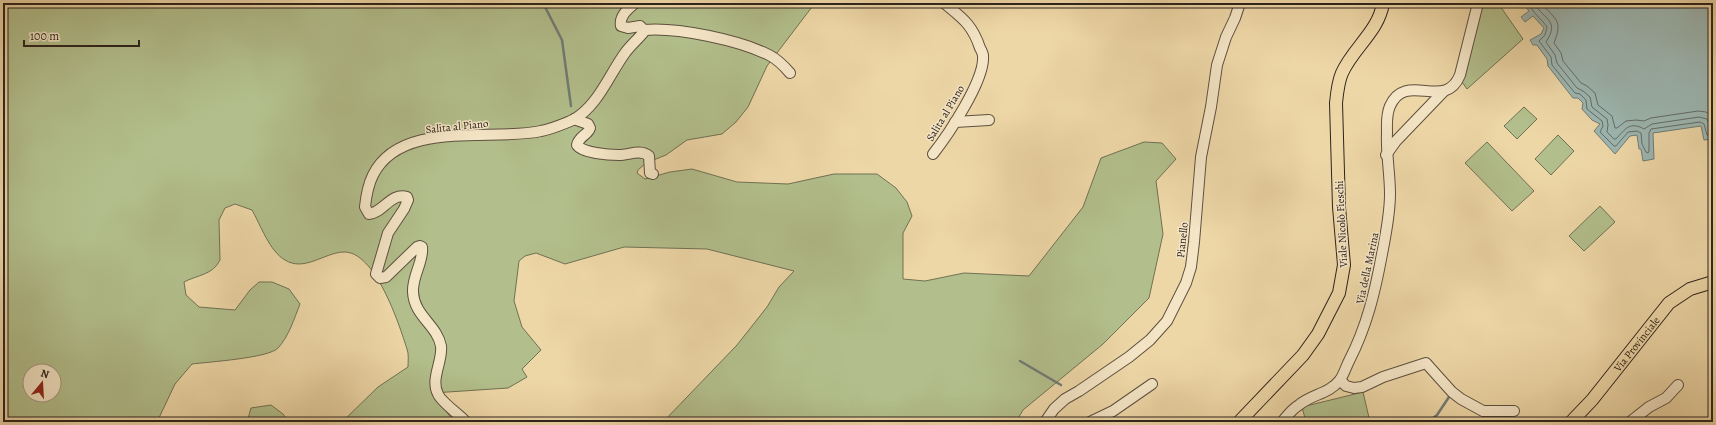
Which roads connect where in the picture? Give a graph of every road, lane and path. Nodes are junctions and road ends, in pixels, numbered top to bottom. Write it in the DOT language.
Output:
graph roads {
  1 [pos="635,3"];
  2 [pos="944,3"];
  3 [pos="1240,3"];
  4 [pos="1384,3"];
  5 [pos="1478,3"];
  6 [pos="644,30"];
  7 [pos="790,73"];
  8 [pos="1444,91"];
  9 [pos="574,119"];
  10 [pos="989,120"];
  11 [pos="955,122"];
  12 [pos="934,154"];
  13 [pos="1386,155"];
  14 [pos="653,174"];
  15 [pos="1713,282"];
  16 [pos="1340,380"];
  17 [pos="1152,384"];
  18 [pos="1678,385"];
  19 [pos="1514,411"];
  20 [pos="1241,421"];
  21 [pos="466,422"];
  22 [pos="1045,422"];
  23 [pos="1090,422"];
  24 [pos="1282,422"];
  25 [pos="1570,422"];
  26 [pos="1630,422"];
  1 -- 6 [label="street"];
  2 -- 11 [label="street, Salita al Piano"];
  3 -- 22 [label="street, Pianello"];
  4 -- 20 [label="main road, Viale Nicolò Fieschi"];
  5 -- 8 [label="street"];
  6 -- 7 [label="street"];
  6 -- 9 [label="street, Salita al Piano"];
  8 -- 13 [label="street"];
  8 -- 13 [label="street, Via della Marina"];
  9 -- 14 [label="street"];
  9 -- 21 [label="street, Salita al Piano"];
  10 -- 11 [label="street"];
  11 -- 12 [label="street, Salita al Piano"];
  13 -- 16 [label="street, Via della Marina"];
  15 -- 25 [label="main road, Via Provinciale"];
  16 -- 19 [label="street"];
  16 -- 24 [label="street"];
  17 -- 23 [label="street"];
  18 -- 26 [label="street"];
}
